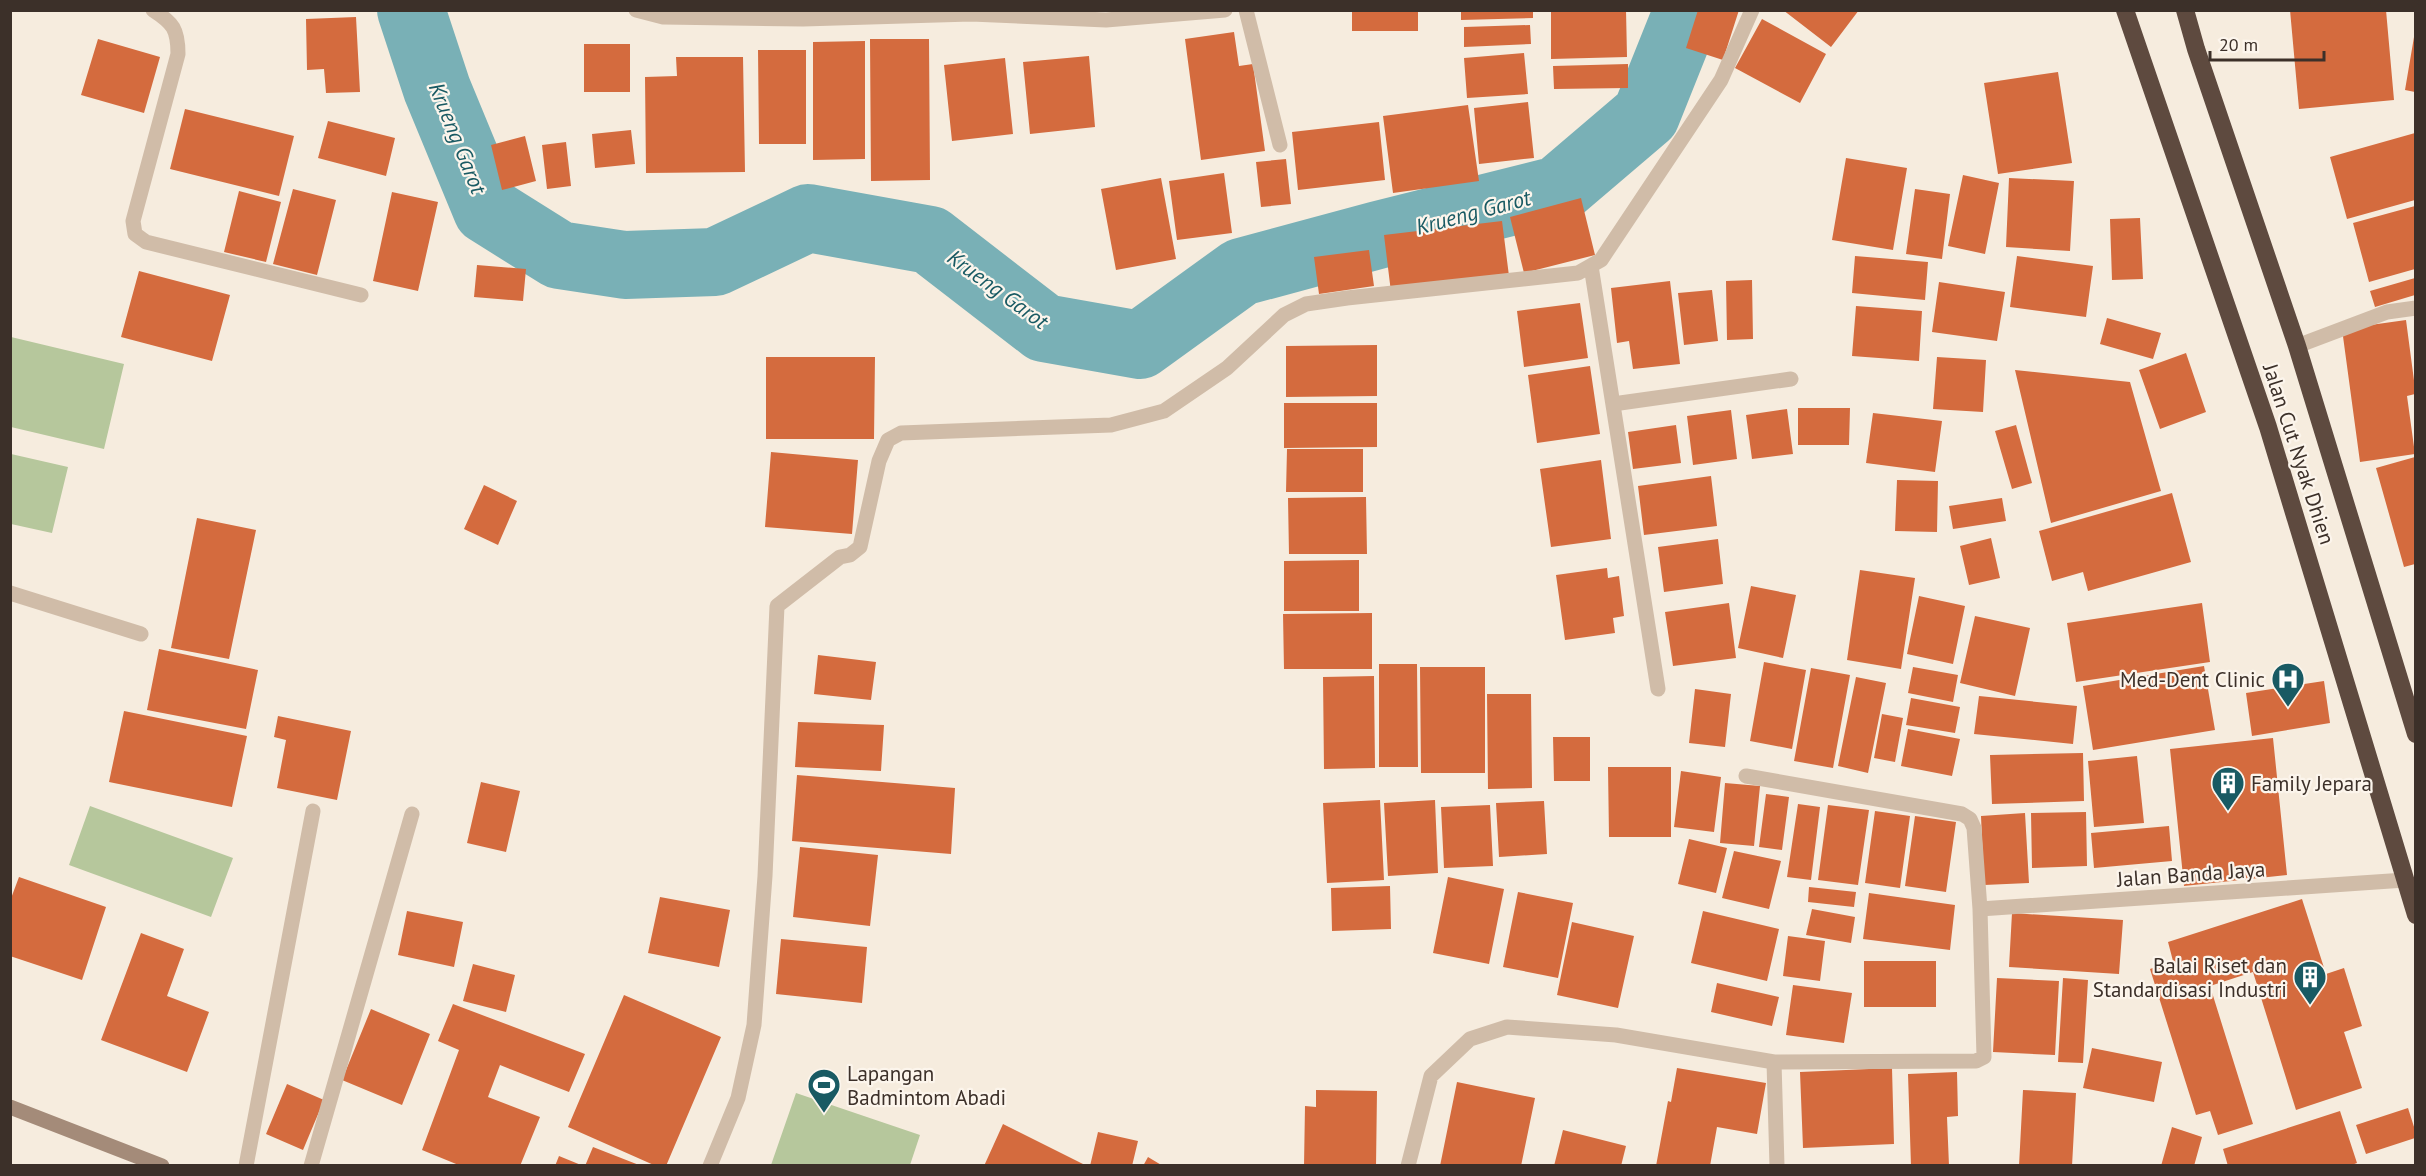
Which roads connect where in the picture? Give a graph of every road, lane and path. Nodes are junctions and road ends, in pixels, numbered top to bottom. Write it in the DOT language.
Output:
graph roads {
  1 [pos="153,10"];
  2 [pos="636,10"];
  3 [pos="1226,10"];
  4 [pos="1246,10"];
  5 [pos="1752,10"];
  6 [pos="2125,10"];
  7 [pos="2185,10"];
  8 [pos="971,12"];
  9 [pos="803,15"];
  10 [pos="1280,146"];
  11 [pos="1591,266"];
  12 [pos="361,295"];
  13 [pos="2415,308"];
  14 [pos="2297,345"];
  15 [pos="1791,379"];
  16 [pos="1613,404"];
  17 [pos="10,593"];
  18 [pos="141,634"];
  19 [pos="1658,689"];
  20 [pos="2415,735"];
  21 [pos="1746,776"];
  22 [pos="313,811"];
  23 [pos="412,814"];
  24 [pos="2405,880"];
  25 [pos="1980,909"];
  26 [pos="2415,915"];
  27 [pos="1774,1062"];
  28 [pos="10,1107"];
  29 [pos="162,1166"];
  30 [pos="246,1166"];
  31 [pos="311,1166"];
  32 [pos="710,1166"];
  33 [pos="1408,1166"];
  34 [pos="1777,1166"];
  1 -- 12 [label="street"];
  2 -- 9 [label="street"];
  3 -- 8 [label="street"];
  4 -- 10 [label="street"];
  5 -- 11 [label="street"];
  6 -- 24 [label="highway, Jalan Cut Nyak Dhien"];
  7 -- 14 [label="highway, Jalan Cut Nyak Dhien"];
  8 -- 9 [label="street"];
  11 -- 16 [label="street"];
  11 -- 32 [label="street"];
  13 -- 14 [label="street"];
  14 -- 20 [label="highway, Jalan Cut Nyak Dhien"];
  15 -- 16 [label="street"];
  16 -- 19 [label="street"];
  17 -- 18 [label="street"];
  21 -- 25 [label="street"];
  22 -- 30 [label="street"];
  23 -- 31 [label="street"];
  24 -- 25 [label="street, Jalan Banda Jaya"];
  24 -- 26 [label="highway, Jalan Cut Nyak Dhien"];
  25 -- 27 [label="street"];
  27 -- 33 [label="street"];
  27 -- 34 [label="street"];
  28 -- 29 [label="street"];
}
